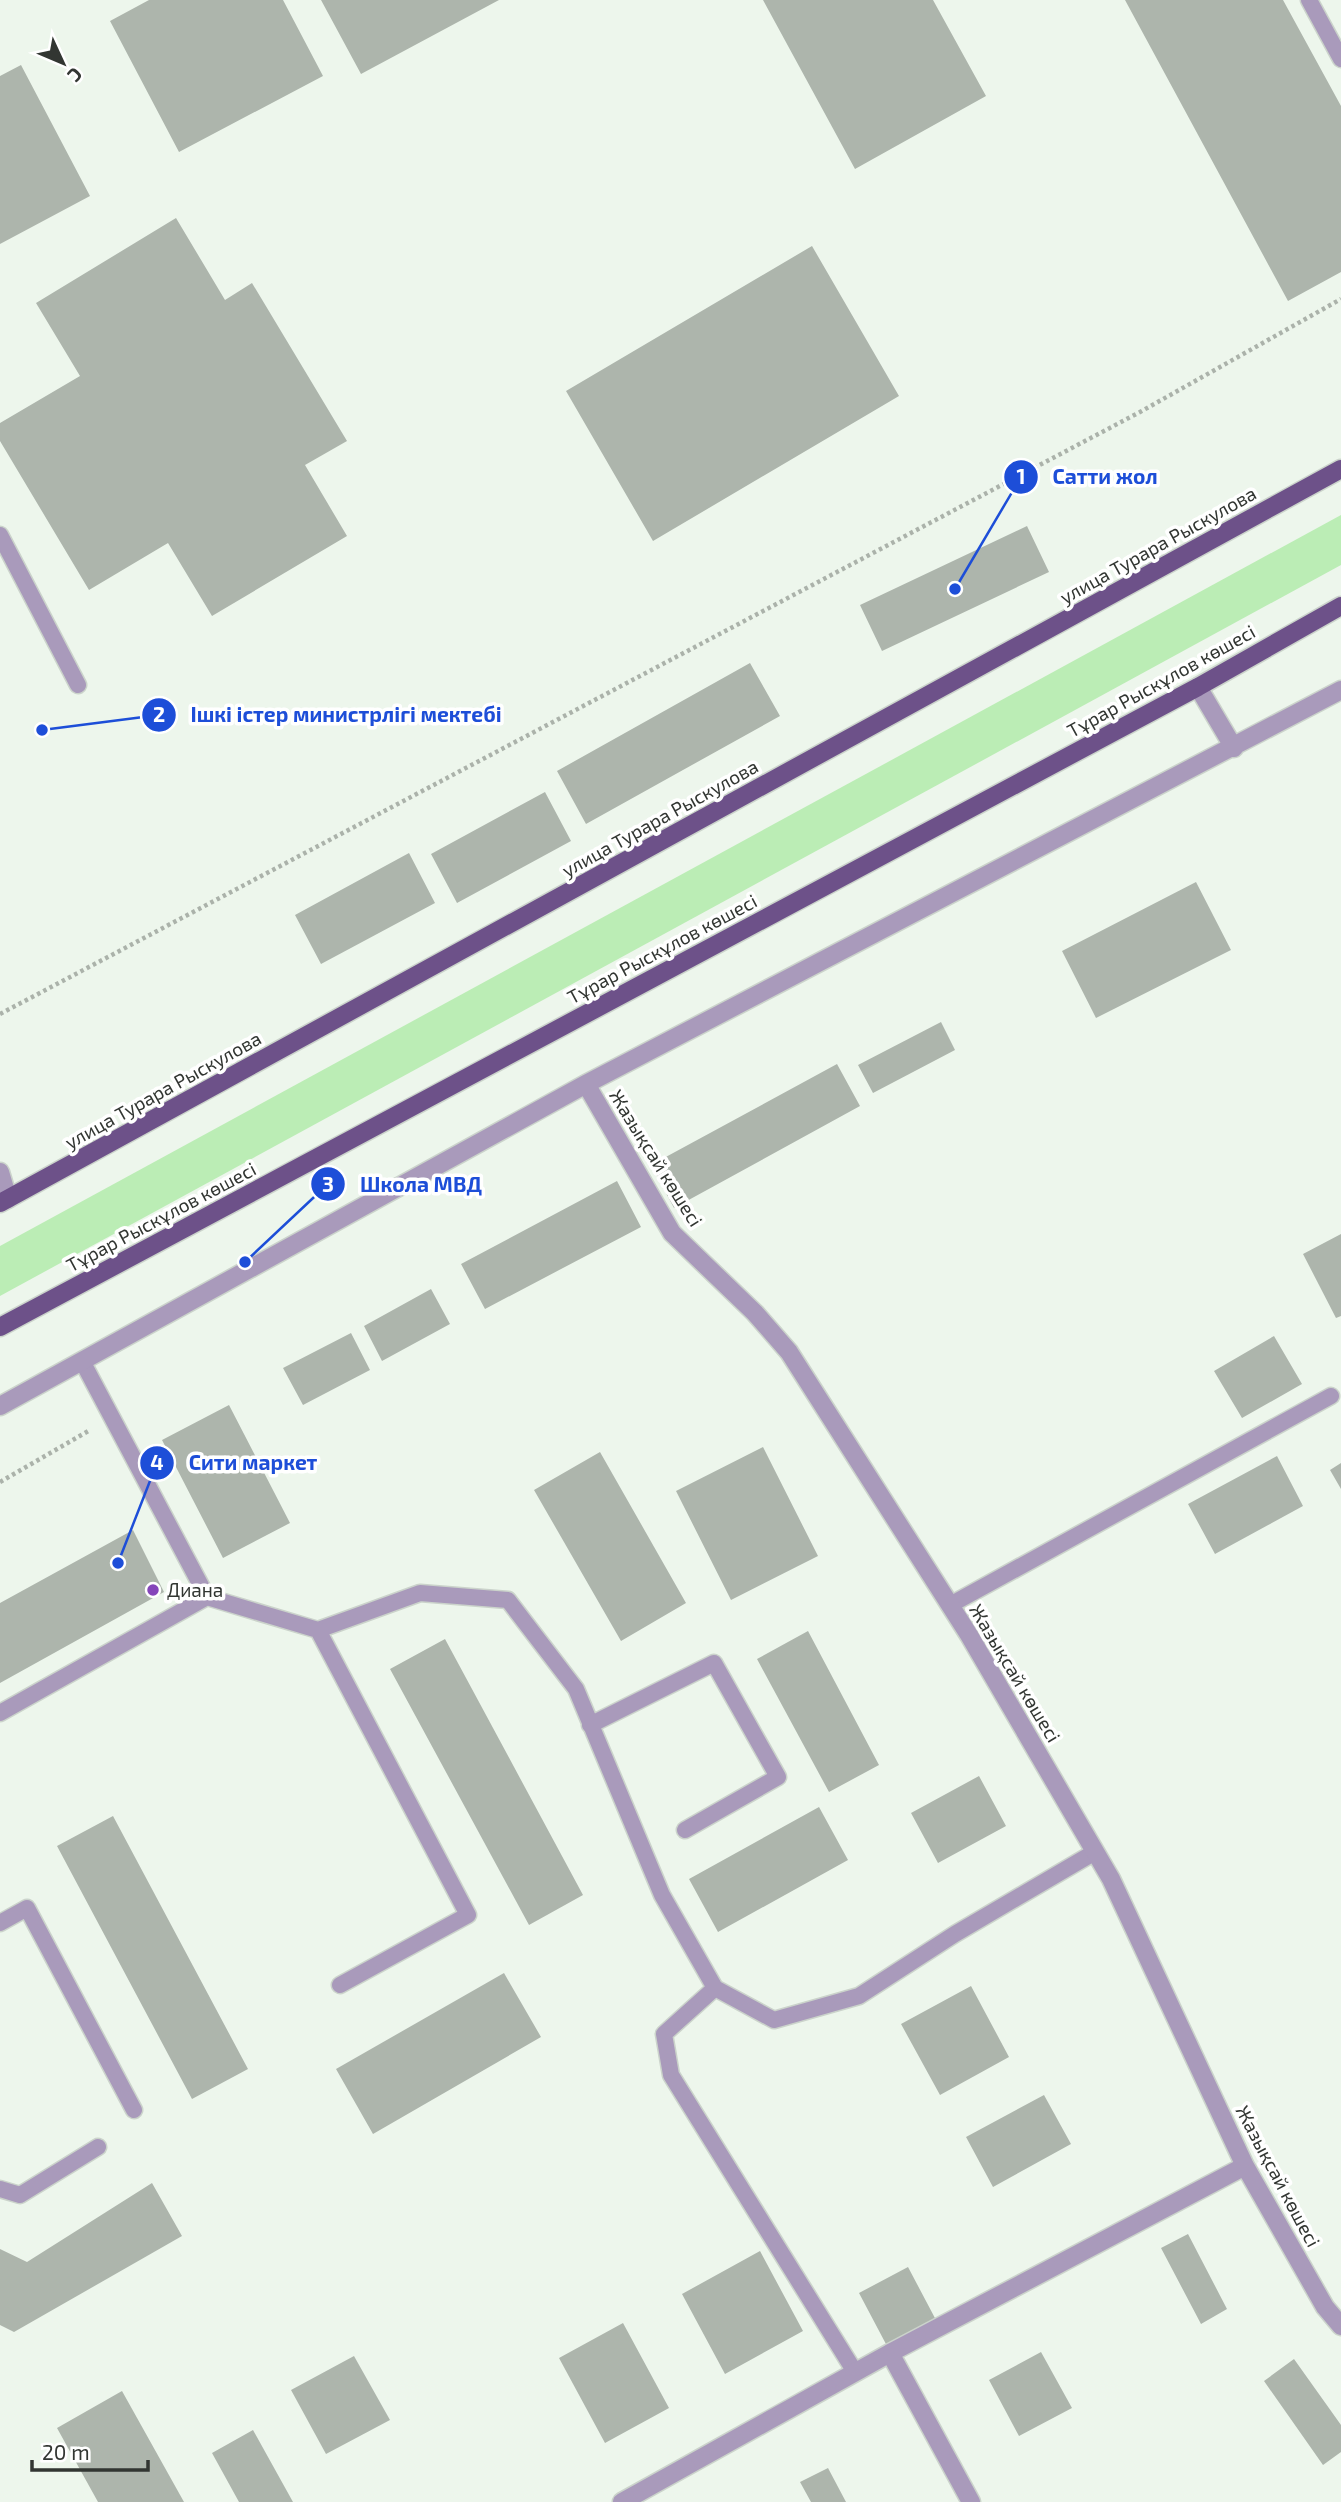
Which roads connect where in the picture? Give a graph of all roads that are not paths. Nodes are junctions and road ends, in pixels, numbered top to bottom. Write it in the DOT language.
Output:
graph roads {
  1 [pos="1309,0"];
  2 [pos="1341,58"];
  3 [pos="1341,469"];
  4 [pos="0,535"];
  5 [pos="1341,606"];
  6 [pos="78,685"];
  7 [pos="1198,687"];
  8 [pos="1341,690"];
  9 [pos="1234,748"];
  10 [pos="586,1084"];
  11 [pos="0,1172"];
  12 [pos="4,1201"];
  13 [pos="0,1327"];
  14 [pos="82,1361"];
  15 [pos="1331,1396"];
  16 [pos="0,1406"];
  17 [pos="207,1597"];
  18 [pos="950,1605"];
  19 [pos="318,1630"];
  20 [pos="0,1713"];
  21 [pos="590,1726"];
  22 [pos="685,1830"];
  23 [pos="1095,1852"];
  24 [pos="0,1923"];
  25 [pos="340,1985"];
  26 [pos="715,1989"];
  27 [pos="134,2110"];
  28 [pos="98,2147"];
  29 [pos="1245,2166"];
  30 [pos="0,2189"];
  31 [pos="1341,2326"];
  32 [pos="890,2353"];
  33 [pos="855,2372"];
  34 [pos="622,2502"];
  35 [pos="971,2502"];
  1 -- 2 [label="lane"];
  3 -- 12 [label="main road, улица Турара Рыскулова"];
  4 -- 6 [label="lane"];
  5 -- 7 [label="main road, Тұрар Рыскұлов көшесі"];
  7 -- 9 [label="street"];
  7 -- 13 [label="main road, Тұрар Рыскұлов көшесі"];
  8 -- 9 [label="street"];
  9 -- 10 [label="street"];
  10 -- 14 [label="street"];
  10 -- 18 [label="street, Жазықсай көшесі"];
  11 -- 12 [label="street"];
  14 -- 16 [label="street"];
  14 -- 17 [label="lane"];
  15 -- 18 [label="lane"];
  17 -- 19 [label="lane"];
  17 -- 20 [label="lane"];
  18 -- 23 [label="street, Жазықсай көшесі"];
  19 -- 21 [label="lane"];
  19 -- 25 [label="lane"];
  21 -- 22 [label="lane"];
  21 -- 26 [label="lane"];
  23 -- 26 [label="lane"];
  23 -- 29 [label="street, Жазықсай көшесі"];
  24 -- 27 [label="lane"];
  26 -- 33 [label="lane"];
  28 -- 30 [label="lane"];
  29 -- 31 [label="street, Жазықсай көшесі"];
  29 -- 32 [label="street"];
  32 -- 33 [label="street"];
  32 -- 35 [label="street"];
  33 -- 34 [label="street"];
}
